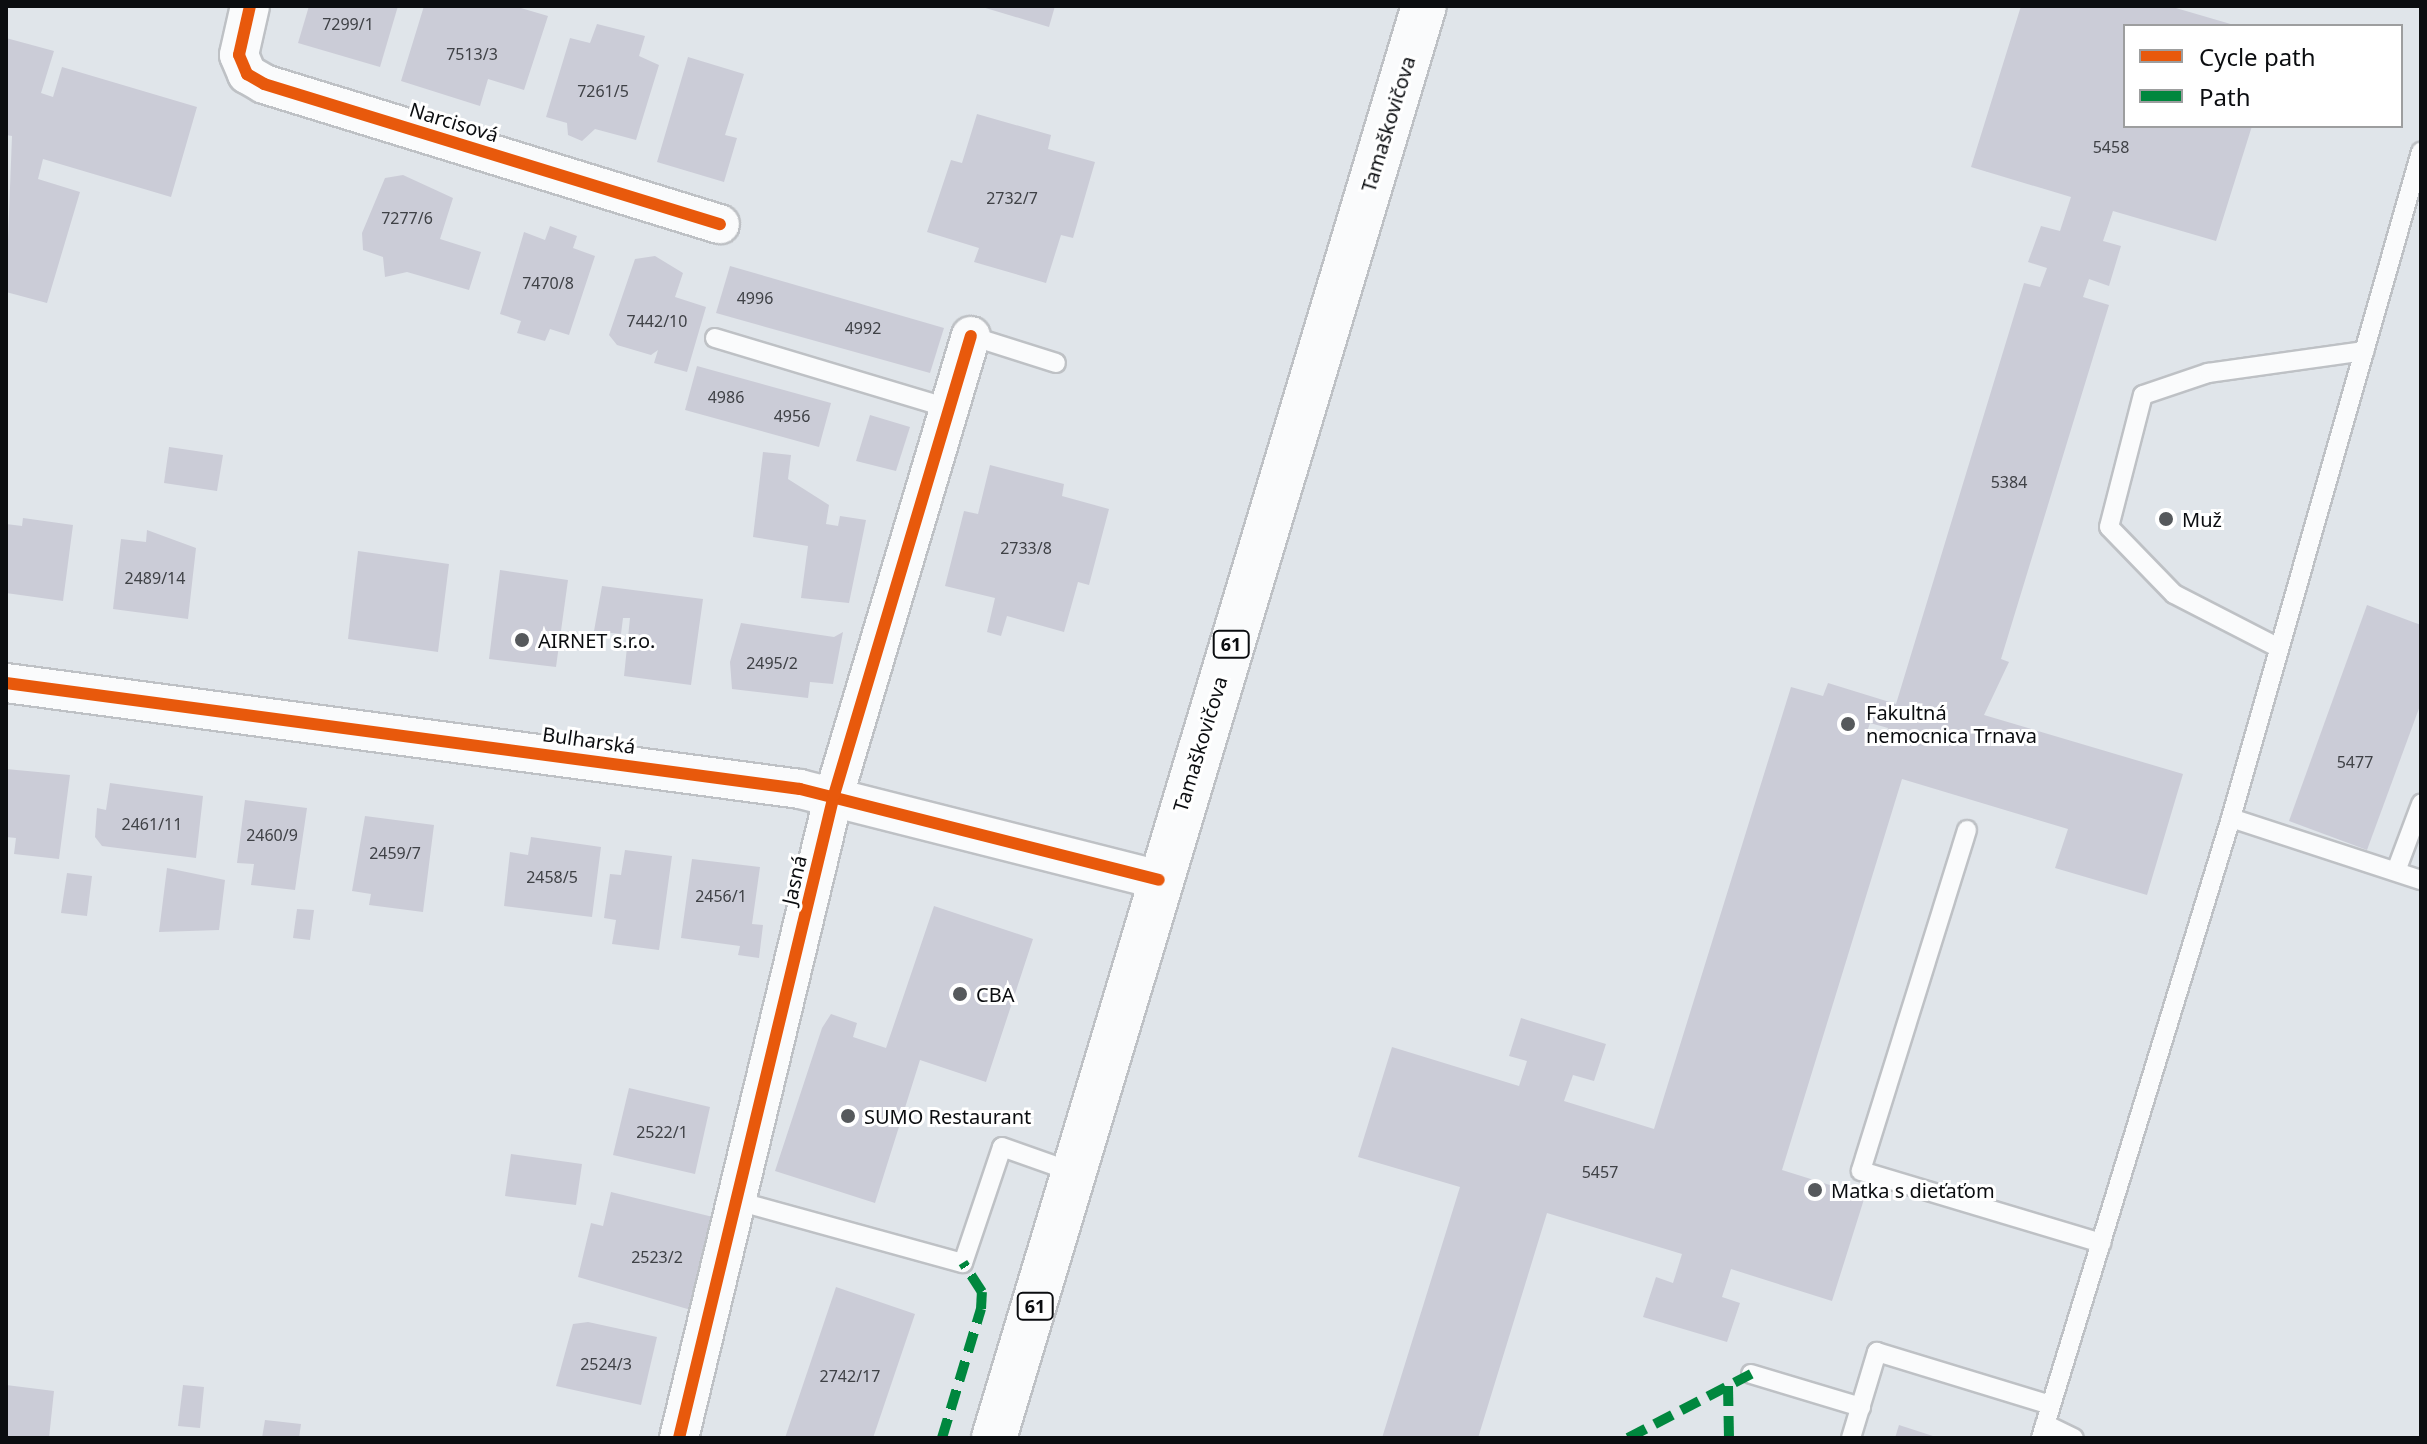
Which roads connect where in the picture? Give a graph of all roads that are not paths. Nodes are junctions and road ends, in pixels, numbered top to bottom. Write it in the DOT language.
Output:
graph roads {
  1 [pos="250,6"];
  2 [pos="1424,6"];
  3 [pos="2421,152"];
  4 [pos="720,224"];
  5 [pos="971,336"];
  6 [pos="715,338"];
  7 [pos="2364,351"];
  8 [pos="1056,363"];
  9 [pos="948,408"];
  10 [pos="2279,648"];
  11 [pos="6,683"];
  12 [pos="834,795"];
  13 [pos="2421,804"];
  14 [pos="2231,818"];
  15 [pos="1967,830"];
  16 [pos="2396,871"];
  17 [pos="1159,880"];
  18 [pos="2421,880"];
  19 [pos="1073,1172"];
  20 [pos="741,1202"];
  21 [pos="2101,1243"];
  22 [pos="1751,1374"];
  23 [pos="1861,1407"];
  24 [pos="2045,1422"];
  25 [pos="679,1438"];
  26 [pos="994,1438"];
  27 [pos="1851,1438"];
  28 [pos="2074,1438"];
  1 -- 4 [label="street, Narcisová"];
  2 -- 17 [label="main road, Tamaškovičova / 61"];
  3 -- 7 [label="lane"];
  5 -- 8 [label="lane"];
  5 -- 9 [label="street, Jasná"];
  6 -- 9 [label="lane"];
  7 -- 10 [label="lane"];
  7 -- 10 [label="lane"];
  9 -- 12 [label="street, Jasná"];
  10 -- 14 [label="lane"];
  11 -- 12 [label="street, Bulharská"];
  12 -- 17 [label="street, Bulharská"];
  12 -- 20 [label="street, Jasná"];
  13 -- 16 [label="lane"];
  14 -- 16 [label="lane"];
  14 -- 21 [label="lane"];
  15 -- 21 [label="lane"];
  16 -- 18 [label="lane"];
  17 -- 19 [label="main road, Tamaškovičova / 61"];
  19 -- 20 [label="lane"];
  19 -- 26 [label="main road, Tamaškovičova / 61"];
  20 -- 25 [label="street, Jasná"];
  21 -- 24 [label="lane"];
  22 -- 23 [label="lane"];
  23 -- 24 [label="lane"];
  23 -- 27 [label="lane"];
  24 -- 28 [label="lane"];
}
